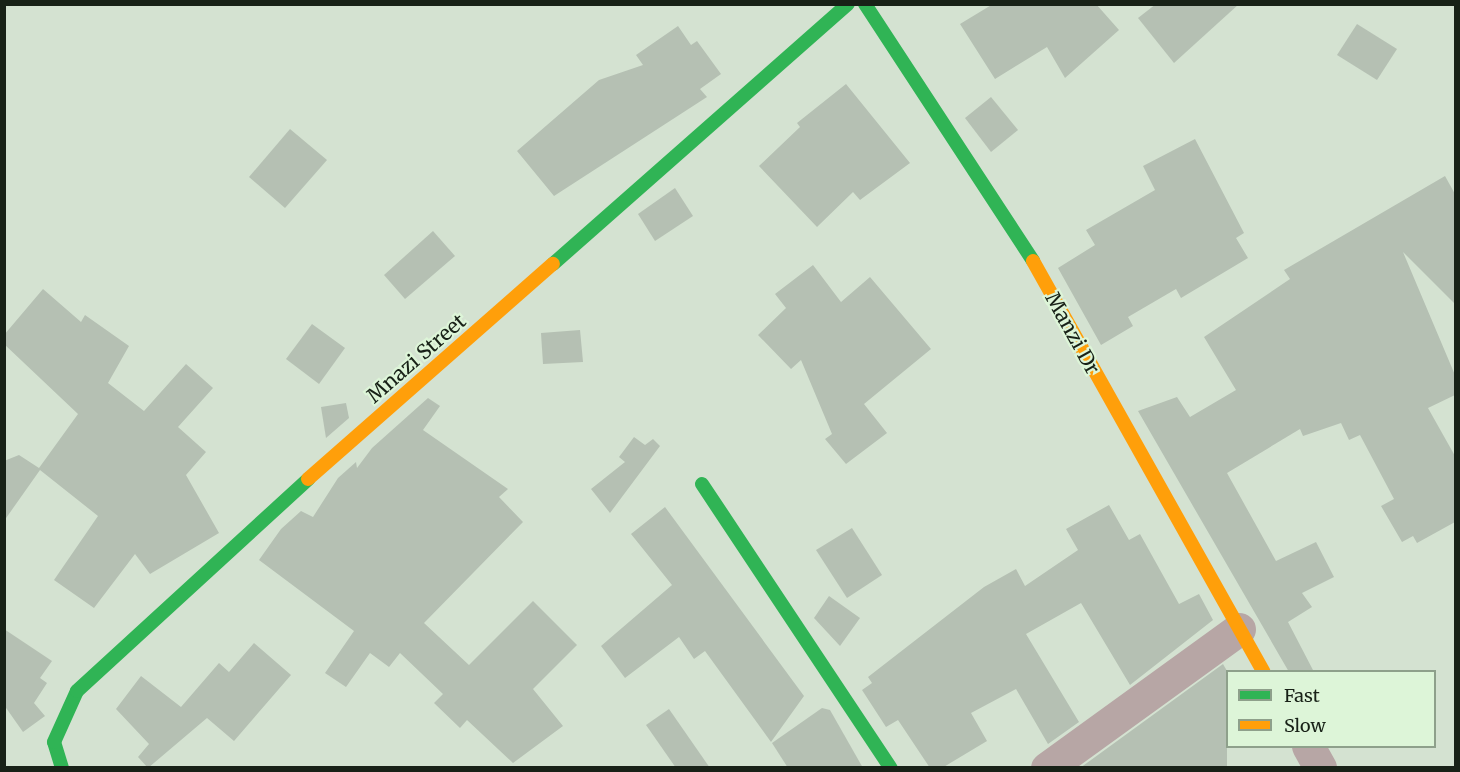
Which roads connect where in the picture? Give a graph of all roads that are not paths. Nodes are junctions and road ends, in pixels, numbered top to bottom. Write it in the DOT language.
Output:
graph roads {
  1 [pos="848,4"];
  2 [pos="865,4"];
  3 [pos="702,484"];
  4 [pos="1239,629"];
  5 [pos="1263,670"];
  6 [pos="1309,748"];
  7 [pos="62,768"];
  8 [pos="891,768"];
  9 [pos="1047,768"];
  10 [pos="1320,768"];
  1 -- 7 [label="street, Mnazi Street"];
  2 -- 4 [label="street, Manzi Dr"];
  3 -- 8 [label="street"];
  4 -- 5 [label="street, Manzi Dr"];
  4 -- 9 [label="street"];
  6 -- 10 [label="street"];
}
